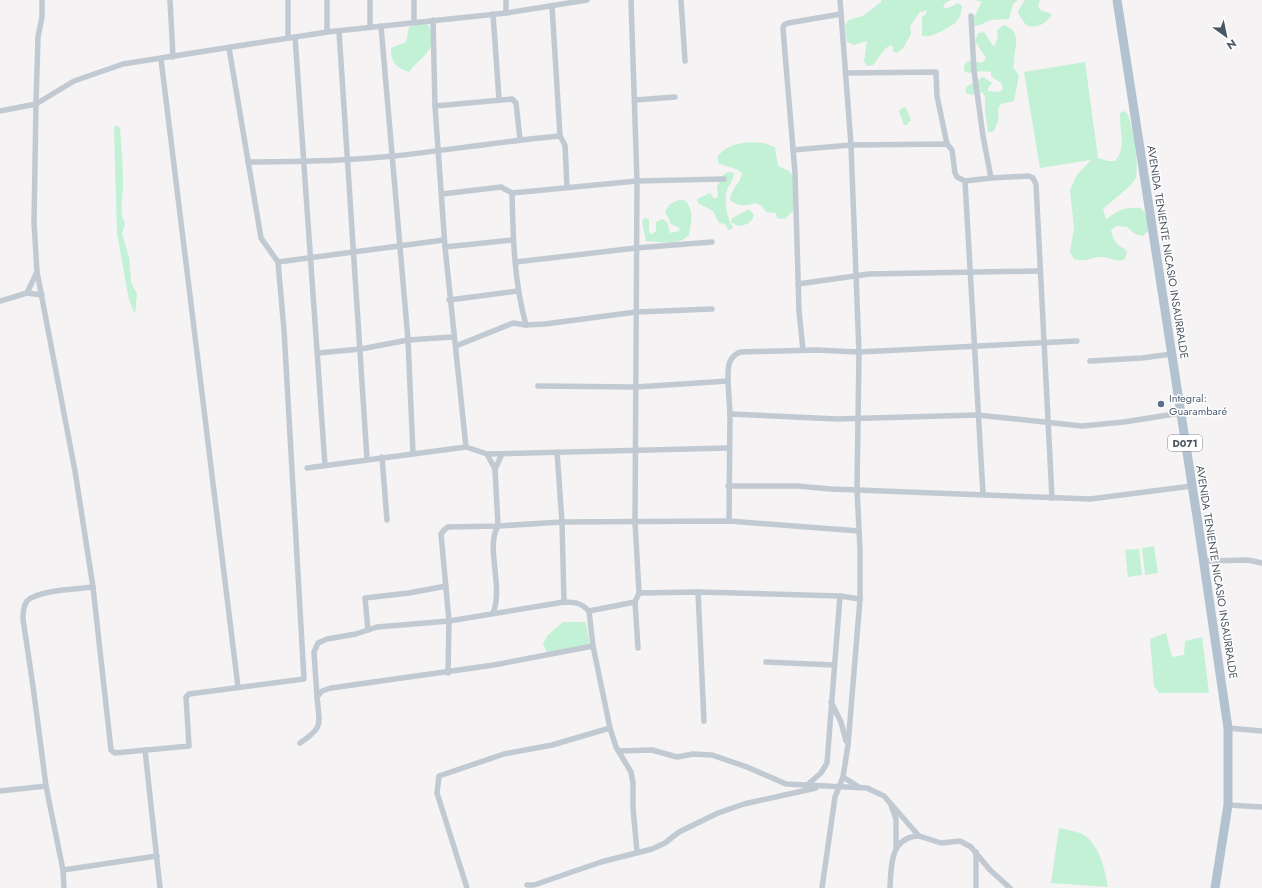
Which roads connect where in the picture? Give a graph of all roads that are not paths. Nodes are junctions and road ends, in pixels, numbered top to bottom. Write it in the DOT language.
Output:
graph roads {
  1 [pos="42,0"];
  2 [pos="170,0"];
  3 [pos="288,0"];
  4 [pos="327,0"];
  5 [pos="370,0"];
  6 [pos="414,0"];
  7 [pos="506,0"];
  8 [pos="584,0"];
  9 [pos="587,0"];
  10 [pos="631,0"];
  11 [pos="681,0"];
  12 [pos="840,0"];
  13 [pos="1117,0"];
  14 [pos="552,6"];
  15 [pos="506,13"];
  16 [pos="493,14"];
  17 [pos="841,14"];
  18 [pos="971,16"];
  19 [pos="433,20"];
  20 [pos="414,22"];
  21 [pos="381,26"];
  22 [pos="370,28"];
  23 [pos="339,30"];
  24 [pos="327,32"];
  25 [pos="295,37"];
  26 [pos="288,38"];
  27 [pos="229,48"];
  28 [pos="173,57"];
  29 [pos="161,59"];
  30 [pos="685,61"];
  31 [pos="846,73"];
  32 [pos="675,97"];
  33 [pos="499,99"];
  34 [pos="635,100"];
  35 [pos="36,104"];
  36 [pos="435,106"];
  37 [pos="0,111"];
  38 [pos="560,136"];
  39 [pos="520,139"];
  40 [pos="948,144"];
  41 [pos="851,145"];
  42 [pos="438,150"];
  43 [pos="793,150"];
  44 [pos="393,156"];
  45 [pos="348,159"];
  46 [pos="248,162"];
  47 [pos="303,162"];
  48 [pos="991,178"];
  49 [pos="724,179"];
  50 [pos="637,181"];
  51 [pos="965,181"];
  52 [pos="567,188"];
  53 [pos="512,193"];
  54 [pos="442,194"];
  55 [pos="444,240"];
  56 [pos="513,240"];
  57 [pos="712,242"];
  58 [pos="400,246"];
  59 [pos="444,247"];
  60 [pos="636,248"];
  61 [pos="355,252"];
  62 [pos="310,258"];
  63 [pos="278,262"];
  64 [pos="516,262"];
  65 [pos="1039,271"];
  66 [pos="37,272"];
  67 [pos="969,272"];
  68 [pos="855,275"];
  69 [pos="798,284"];
  70 [pos="518,291"];
  71 [pos="27,293"];
  72 [pos="42,295"];
  73 [pos="449,300"];
  74 [pos="0,301"];
  75 [pos="712,309"];
  76 [pos="636,312"];
  77 [pos="526,325"];
  78 [pos="453,336"];
  79 [pos="408,340"];
  80 [pos="1077,341"];
  81 [pos="1043,343"];
  82 [pos="456,346"];
  83 [pos="973,347"];
  84 [pos="361,349"];
  85 [pos="803,350"];
  86 [pos="859,352"];
  87 [pos="318,353"];
  88 [pos="1172,354"];
  89 [pos="1090,361"];
  90 [pos="728,381"];
  91 [pos="538,386"];
  92 [pos="636,387"];
  93 [pos="1181,413"];
  94 [pos="730,414"];
  95 [pos="977,415"];
  96 [pos="859,417"];
  97 [pos="1047,423"];
  98 [pos="466,447"];
  99 [pos="729,448"];
  100 [pos="636,451"];
  101 [pos="557,452"];
  102 [pos="412,453"];
  103 [pos="487,454"];
  104 [pos="502,454"];
  105 [pos="382,457"];
  106 [pos="367,459"];
  107 [pos="325,465"];
  108 [pos="307,468"];
  109 [pos="495,469"];
  110 [pos="728,486"];
  111 [pos="1192,486"];
  112 [pos="858,489"];
  113 [pos="983,494"];
  114 [pos="1052,498"];
  115 [pos="388,520"];
  116 [pos="562,522"];
  117 [pos="635,522"];
  118 [pos="729,522"];
  119 [pos="498,526"];
  120 [pos="859,531"];
  121 [pos="1204,561"];
  122 [pos="1262,563"];
  123 [pos="446,586"];
  124 [pos="93,588"];
  125 [pos="698,592"];
  126 [pos="638,593"];
  127 [pos="840,596"];
  128 [pos="860,599"];
  129 [pos="564,602"];
  130 [pos="635,602"];
  131 [pos="589,611"];
  132 [pos="493,613"];
  133 [pos="449,621"];
  134 [pos="368,630"];
  135 [pos="593,646"];
  136 [pos="638,648"];
  137 [pos="766,662"];
  138 [pos="834,665"];
  139 [pos="448,673"];
  140 [pos="316,678"];
  141 [pos="304,679"];
  142 [pos="238,687"];
  143 [pos="317,697"];
  144 [pos="831,702"];
  145 [pos="704,721"];
  146 [pos="610,728"];
  147 [pos="1228,728"];
  148 [pos="1262,731"];
  149 [pos="300,743"];
  150 [pos="848,745"];
  151 [pos="144,750"];
  152 [pos="619,751"];
  153 [pos="843,777"];
  154 [pos="46,786"];
  155 [pos="806,786"];
  156 [pos="820,787"];
  157 [pos="839,787"];
  158 [pos="859,787"];
  159 [pos="0,791"];
  160 [pos="797,793"];
  161 [pos="889,801"];
  162 [pos="1228,804"];
  163 [pos="1262,807"];
  164 [pos="920,836"];
  165 [pos="896,847"];
  166 [pos="637,852"];
  167 [pos="976,852"];
  168 [pos="157,856"];
  169 [pos="63,870"];
  170 [pos="527,885"];
  171 [pos="64,888"];
  172 [pos="160,888"];
  173 [pos="467,888"];
  174 [pos="822,888"];
  175 [pos="890,888"];
  176 [pos="976,888"];
  177 [pos="1010,888"];
  178 [pos="1215,888"];
  1 -- 35 [label="street"];
  2 -- 28 [label="street"];
  3 -- 26 [label="street"];
  4 -- 24 [label="street"];
  5 -- 22 [label="street"];
  6 -- 20 [label="street"];
  7 -- 15 [label="street"];
  8 -- 9 [label="street"];
  8 -- 14 [label="street"];
  10 -- 34 [label="street"];
  11 -- 30 [label="street"];
  12 -- 17 [label="street"];
  13 -- 88 [label="main road, AVENIDA TENIENTE NICASIO INSAURRALDE / D071"];
  14 -- 15 [label="street"];
  14 -- 38 [label="street"];
  15 -- 16 [label="street"];
  16 -- 19 [label="street"];
  16 -- 33 [label="street"];
  17 -- 31 [label="street"];
  17 -- 43 [label="street"];
  18 -- 48 [label="street"];
  19 -- 20 [label="street"];
  19 -- 36 [label="street"];
  20 -- 21 [label="street"];
  21 -- 22 [label="street"];
  21 -- 44 [label="street"];
  22 -- 23 [label="street"];
  23 -- 24 [label="street"];
  23 -- 45 [label="street"];
  24 -- 25 [label="street"];
  25 -- 26 [label="street"];
  25 -- 47 [label="street"];
  26 -- 27 [label="street"];
  27 -- 28 [label="street"];
  27 -- 46 [label="street"];
  28 -- 29 [label="street"];
  29 -- 35 [label="street"];
  29 -- 142 [label="street"];
  31 -- 40 [label="street"];
  31 -- 41 [label="street"];
  32 -- 34 [label="street"];
  33 -- 36 [label="street"];
  33 -- 39 [label="street"];
  34 -- 50 [label="street"];
  35 -- 37 [label="street"];
  35 -- 66 [label="street"];
  36 -- 42 [label="street"];
  38 -- 39 [label="street"];
  38 -- 52 [label="street"];
  39 -- 42 [label="street"];
  40 -- 41 [label="street"];
  40 -- 51 [label="street"];
  41 -- 43 [label="street"];
  41 -- 68 [label="street"];
  42 -- 44 [label="street"];
  42 -- 54 [label="street"];
  43 -- 69 [label="street"];
  44 -- 45 [label="street"];
  44 -- 58 [label="street"];
  45 -- 47 [label="street"];
  45 -- 61 [label="street"];
  46 -- 47 [label="street"];
  46 -- 63 [label="street"];
  47 -- 62 [label="street"];
  48 -- 51 [label="street"];
  48 -- 65 [label="street"];
  49 -- 50 [label="street"];
  50 -- 52 [label="street"];
  50 -- 60 [label="street"];
  51 -- 67 [label="street"];
  52 -- 53 [label="street"];
  53 -- 54 [label="street"];
  53 -- 56 [label="street"];
  54 -- 55 [label="street"];
  55 -- 58 [label="street"];
  55 -- 59 [label="street"];
  56 -- 59 [label="street"];
  56 -- 64 [label="street"];
  57 -- 60 [label="street"];
  58 -- 61 [label="street"];
  58 -- 79 [label="street"];
  59 -- 73 [label="street"];
  60 -- 64 [label="street"];
  60 -- 76 [label="street"];
  61 -- 62 [label="street"];
  61 -- 84 [label="street"];
  62 -- 63 [label="street"];
  62 -- 87 [label="street"];
  63 -- 141 [label="street"];
  64 -- 70 [label="street"];
  65 -- 67 [label="street"];
  65 -- 81 [label="street"];
  66 -- 71 [label="street"];
  66 -- 72 [label="street"];
  67 -- 68 [label="street"];
  67 -- 83 [label="street"];
  68 -- 69 [label="street"];
  68 -- 86 [label="street"];
  69 -- 85 [label="street"];
  70 -- 73 [label="street"];
  70 -- 77 [label="street"];
  71 -- 72 [label="street"];
  71 -- 74 [label="street"];
  72 -- 124 [label="street"];
  73 -- 78 [label="street"];
  75 -- 76 [label="street"];
  76 -- 77 [label="street"];
  76 -- 92 [label="street"];
  77 -- 82 [label="street"];
  78 -- 79 [label="street"];
  78 -- 82 [label="street"];
  79 -- 84 [label="street"];
  79 -- 102 [label="street"];
  80 -- 81 [label="street"];
  81 -- 83 [label="street"];
  81 -- 97 [label="street"];
  82 -- 98 [label="street"];
  83 -- 86 [label="street"];
  83 -- 95 [label="street"];
  84 -- 87 [label="street"];
  84 -- 106 [label="street"];
  85 -- 86 [label="street"];
  85 -- 90 [label="street"];
  86 -- 96 [label="street"];
  87 -- 107 [label="street"];
  88 -- 89 [label="street"];
  88 -- 93 [label="main road, AVENIDA TENIENTE NICASIO INSAURRALDE / D071"];
  90 -- 92 [label="street"];
  90 -- 94 [label="street"];
  91 -- 92 [label="street"];
  92 -- 100 [label="street"];
  93 -- 97 [label="street"];
  93 -- 111 [label="main road, AVENIDA TENIENTE NICASIO INSAURRALDE / D071"];
  94 -- 96 [label="street"];
  94 -- 99 [label="street"];
  95 -- 96 [label="street"];
  95 -- 97 [label="street"];
  95 -- 113 [label="street"];
  96 -- 112 [label="street"];
  97 -- 114 [label="street"];
  98 -- 102 [label="street"];
  98 -- 103 [label="street"];
  99 -- 100 [label="street"];
  99 -- 110 [label="street"];
  100 -- 101 [label="street"];
  100 -- 117 [label="street"];
  101 -- 104 [label="street"];
  101 -- 116 [label="street"];
  102 -- 105 [label="street"];
  103 -- 104 [label="street"];
  103 -- 109 [label="street"];
  104 -- 109 [label="street"];
  105 -- 106 [label="street"];
  105 -- 115 [label="street"];
  106 -- 107 [label="street"];
  107 -- 108 [label="street"];
  109 -- 119 [label="street"];
  110 -- 112 [label="street"];
  110 -- 118 [label="street"];
  111 -- 114 [label="street"];
  111 -- 121 [label="main road, AVENIDA TENIENTE NICASIO INSAURRALDE / D071"];
  112 -- 113 [label="street"];
  112 -- 120 [label="street"];
  113 -- 114 [label="street"];
  116 -- 117 [label="street"];
  116 -- 119 [label="street"];
  116 -- 129 [label="street"];
  117 -- 118 [label="street"];
  117 -- 126 [label="street"];
  118 -- 120 [label="street"];
  119 -- 123 [label="street"];
  119 -- 132 [label="street"];
  120 -- 128 [label="street"];
  121 -- 122 [label="street"];
  121 -- 147 [label="main road, AVENIDA TENIENTE NICASIO INSAURRALDE / D071"];
  123 -- 133 [label="street"];
  123 -- 134 [label="street"];
  124 -- 151 [label="street"];
  124 -- 154 [label="street"];
  125 -- 126 [label="street"];
  125 -- 127 [label="street"];
  125 -- 145 [label="street"];
  126 -- 130 [label="street"];
  127 -- 128 [label="street"];
  127 -- 138 [label="street"];
  128 -- 150 [label="street"];
  129 -- 131 [label="street"];
  129 -- 132 [label="street"];
  130 -- 131 [label="street"];
  130 -- 136 [label="street"];
  131 -- 135 [label="street"];
  132 -- 133 [label="street"];
  133 -- 134 [label="street"];
  133 -- 139 [label="street"];
  134 -- 140 [label="street"];
  135 -- 139 [label="street"];
  135 -- 146 [label="street"];
  137 -- 138 [label="street"];
  138 -- 144 [label="street"];
  139 -- 143 [label="street"];
  140 -- 141 [label="street"];
  140 -- 143 [label="street"];
  141 -- 142 [label="street"];
  142 -- 151 [label="street"];
  143 -- 149 [label="street"];
  144 -- 150 [label="street"];
  144 -- 155 [label="street"];
  146 -- 152 [label="street"];
  146 -- 173 [label="street"];
  147 -- 148 [label="street"];
  147 -- 162 [label="main road, AVENIDA TENIENTE NICASIO INSAURRALDE / D071"];
  150 -- 153 [label="street"];
  151 -- 168 [label="street"];
  152 -- 155 [label="street"];
  152 -- 166 [label="street"];
  153 -- 157 [label="street"];
  153 -- 158 [label="street"];
  154 -- 159 [label="street"];
  154 -- 169 [label="street"];
  155 -- 156 [label="street"];
  155 -- 160 [label="street"];
  156 -- 157 [label="street"];
  156 -- 160 [label="street"];
  157 -- 158 [label="street"];
  157 -- 174 [label="street"];
  158 -- 161 [label="street"];
  160 -- 166 [label="street"];
  161 -- 164 [label="street"];
  161 -- 165 [label="street"];
  162 -- 163 [label="street"];
  162 -- 178 [label="main road, AVENIDA TENIENTE NICASIO INSAURRALDE / D071"];
  164 -- 165 [label="street"];
  164 -- 167 [label="street"];
  165 -- 175 [label="street"];
  166 -- 170 [label="street"];
  167 -- 176 [label="street"];
  167 -- 177 [label="street"];
  168 -- 169 [label="street"];
  168 -- 172 [label="street"];
  169 -- 171 [label="street"];
}
